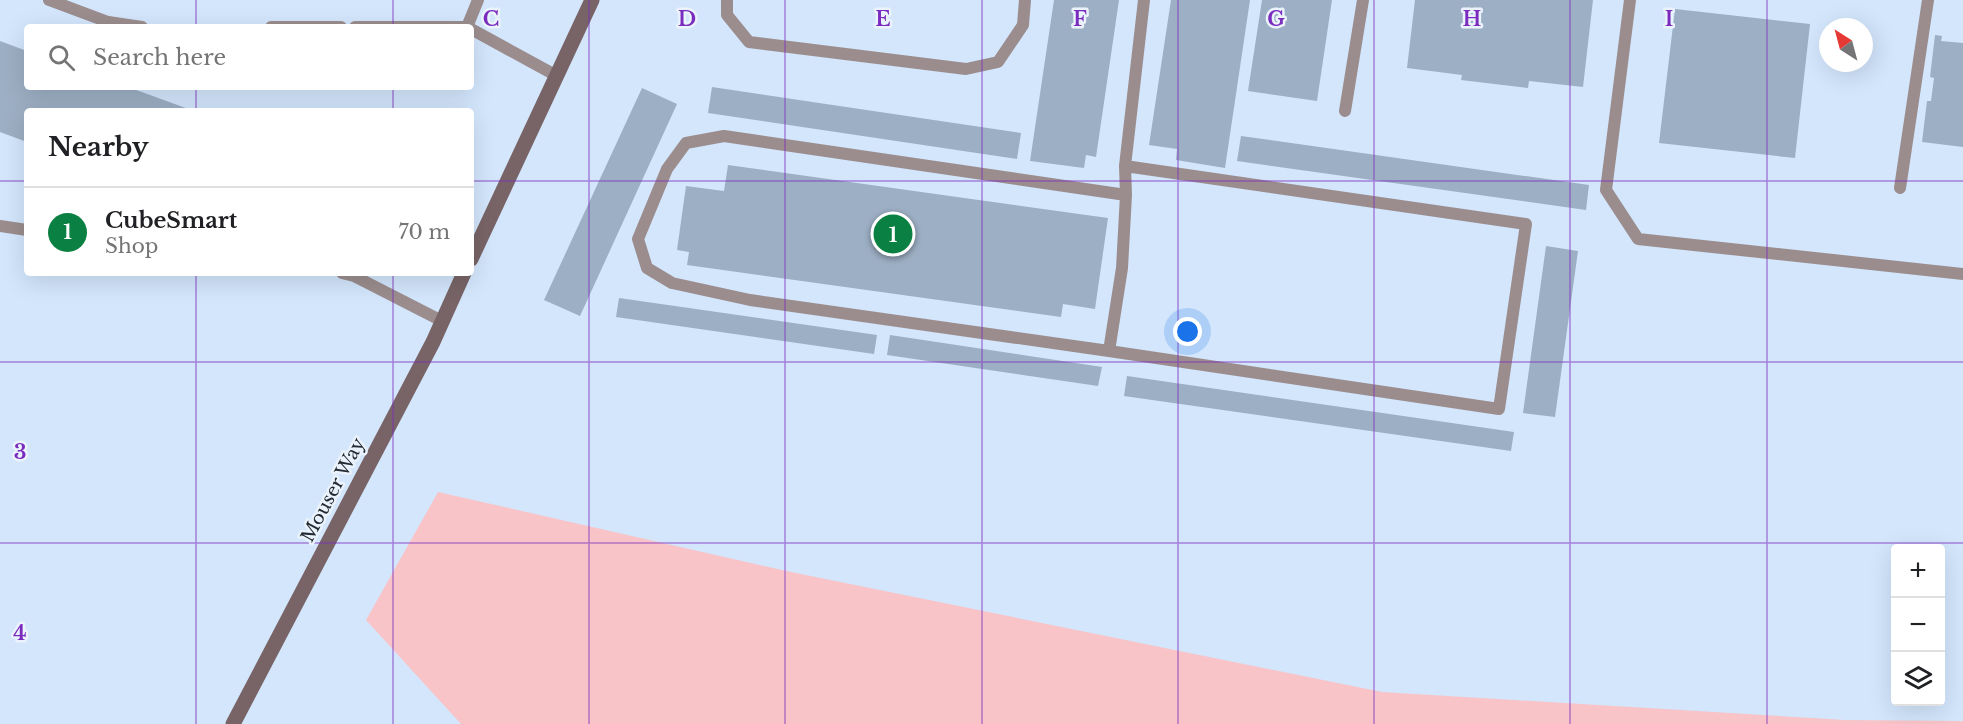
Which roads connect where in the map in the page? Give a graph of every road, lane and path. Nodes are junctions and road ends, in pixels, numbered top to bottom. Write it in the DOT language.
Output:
graph roads {
  1 [pos="49,0"];
  2 [pos="478,0"];
  3 [pos="592,0"];
  4 [pos="727,0"];
  5 [pos="1025,0"];
  6 [pos="1144,0"];
  7 [pos="1363,0"];
  8 [pos="1630,0"];
  9 [pos="1928,0"];
  10 [pos="122,24"];
  11 [pos="468,24"];
  12 [pos="474,31"];
  13 [pos="556,76"];
  14 [pos="1346,111"];
  15 [pos="1125,166"];
  16 [pos="1900,188"];
  17 [pos="1126,195"];
  18 [pos="0,226"];
  19 [pos="24,230"];
  20 [pos="474,253"];
  21 [pos="1963,274"];
  22 [pos="354,276"];
  23 [pos="463,276"];
  24 [pos="442,321"];
  25 [pos="1109,351"];
  26 [pos="233,724"];
  1 -- 10 [label="lane"];
  2 -- 11 [label="lane"];
  3 -- 13 [label="street"];
  4 -- 5 [label="lane"];
  6 -- 15 [label="lane"];
  7 -- 14 [label="lane"];
  8 -- 21 [label="lane"];
  9 -- 16 [label="lane"];
  12 -- 13 [label="lane"];
  13 -- 20 [label="street"];
  15 -- 17 [label="lane"];
  15 -- 25 [label="lane"];
  17 -- 25 [label="lane"];
  17 -- 25 [label="lane"];
  18 -- 19 [label="lane"];
  22 -- 24 [label="lane"];
  23 -- 24 [label="street, Mouser Way"];
  24 -- 26 [label="street, Mouser Way"];
}
